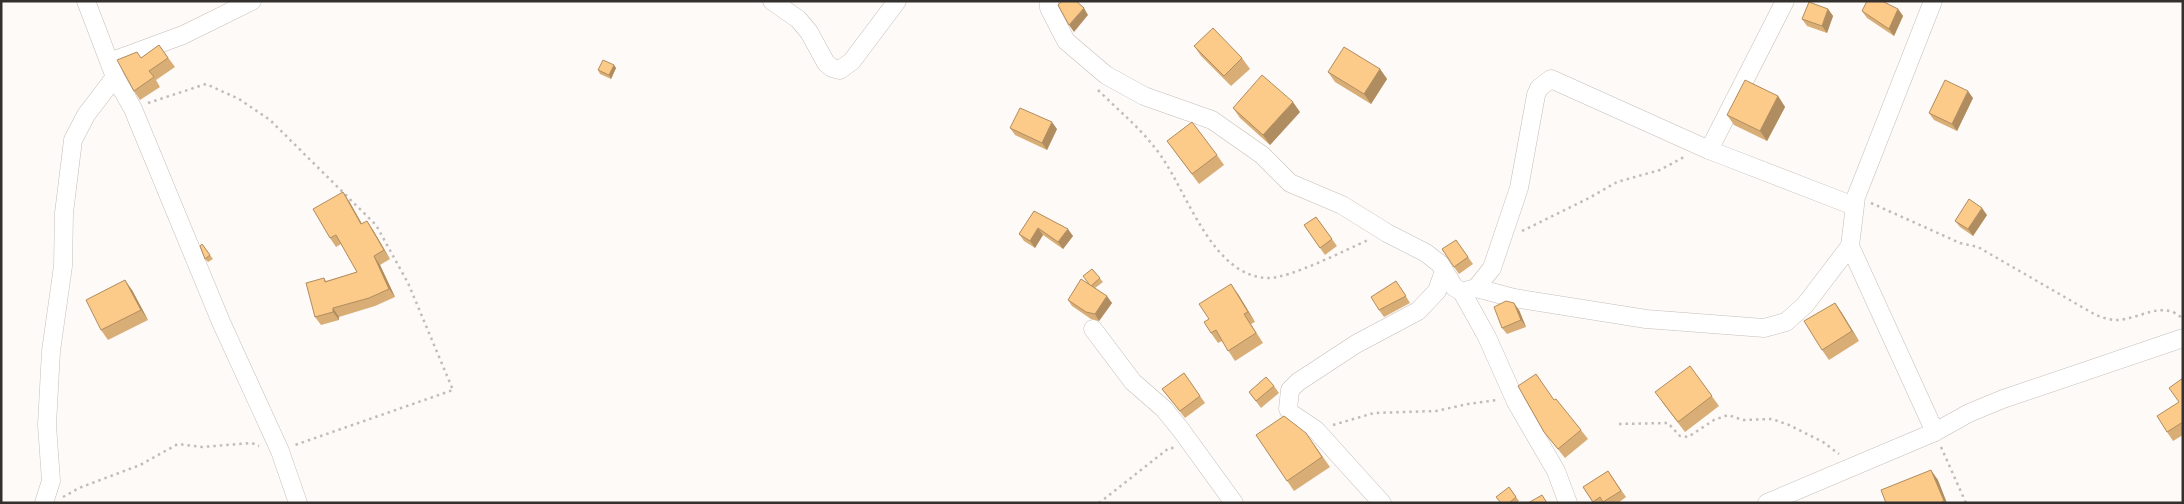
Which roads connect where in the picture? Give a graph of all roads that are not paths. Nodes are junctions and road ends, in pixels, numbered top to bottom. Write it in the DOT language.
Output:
graph roads {
  1 [pos="86,1"];
  2 [pos="252,1"];
  3 [pos="772,1"];
  4 [pos="897,1"];
  5 [pos="1049,1"];
  6 [pos="1785,1"];
  7 [pos="1933,1"];
  8 [pos="112,70"];
  9 [pos="1705,149"];
  10 [pos="1855,201"];
  11 [pos="1850,246"];
  12 [pos="1444,272"];
  13 [pos="1469,290"];
  14 [pos="1093,329"];
  15 [pos="2183,338"];
  16 [pos="1935,432"];
  17 [pos="44,503"];
  18 [pos="298,503"];
  19 [pos="1234,503"];
  20 [pos="1382,503"];
  21 [pos="1568,503"];
  22 [pos="1767,503"];
  1 -- 8 [label="street"];
  2 -- 8 [label="street"];
  3 -- 4 [label="street"];
  5 -- 12 [label="street"];
  6 -- 9 [label="street"];
  7 -- 10 [label="street"];
  8 -- 17 [label="street"];
  8 -- 18 [label="street"];
  9 -- 10 [label="street"];
  9 -- 13 [label="street"];
  10 -- 11 [label="street"];
  11 -- 13 [label="street"];
  11 -- 16 [label="street"];
  12 -- 13 [label="street"];
  12 -- 20 [label="street"];
  13 -- 21 [label="street"];
  14 -- 19 [label="street"];
  15 -- 16 [label="street"];
  16 -- 22 [label="street"];
}
